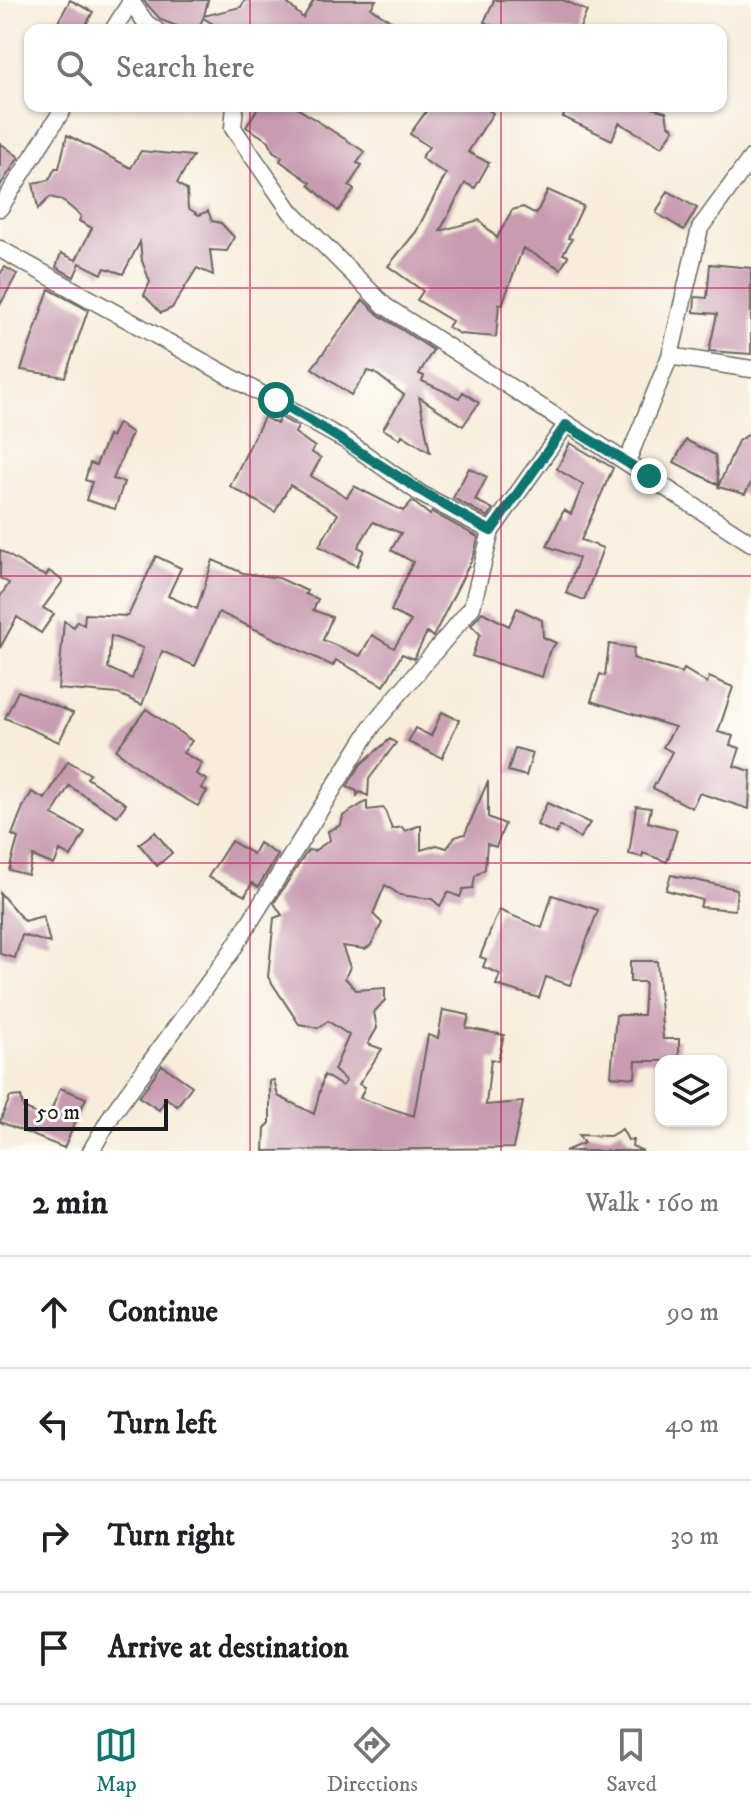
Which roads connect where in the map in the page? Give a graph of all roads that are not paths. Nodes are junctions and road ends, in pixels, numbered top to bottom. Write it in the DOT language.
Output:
graph roads {
  1 [pos="131,0"];
  2 [pos="117,24"];
  3 [pos="147,24"];
  4 [pos="61,112"];
  5 [pos="234,112"];
  6 [pos="751,158"];
  7 [pos="0,208"];
  8 [pos="0,249"];
  9 [pos="670,356"];
  10 [pos="751,369"];
  11 [pos="566,425"];
  12 [pos="627,462"];
  13 [pos="491,531"];
  14 [pos="751,543"];
  15 [pos="91,1151"];
  1 -- 2 [label="street"];
  1 -- 3 [label="street"];
  4 -- 7 [label="street"];
  5 -- 11 [label="street"];
  6 -- 9 [label="street"];
  8 -- 13 [label="street"];
  9 -- 10 [label="street"];
  9 -- 12 [label="street"];
  11 -- 12 [label="street"];
  11 -- 13 [label="street"];
  12 -- 14 [label="street"];
  13 -- 15 [label="street"];
}
